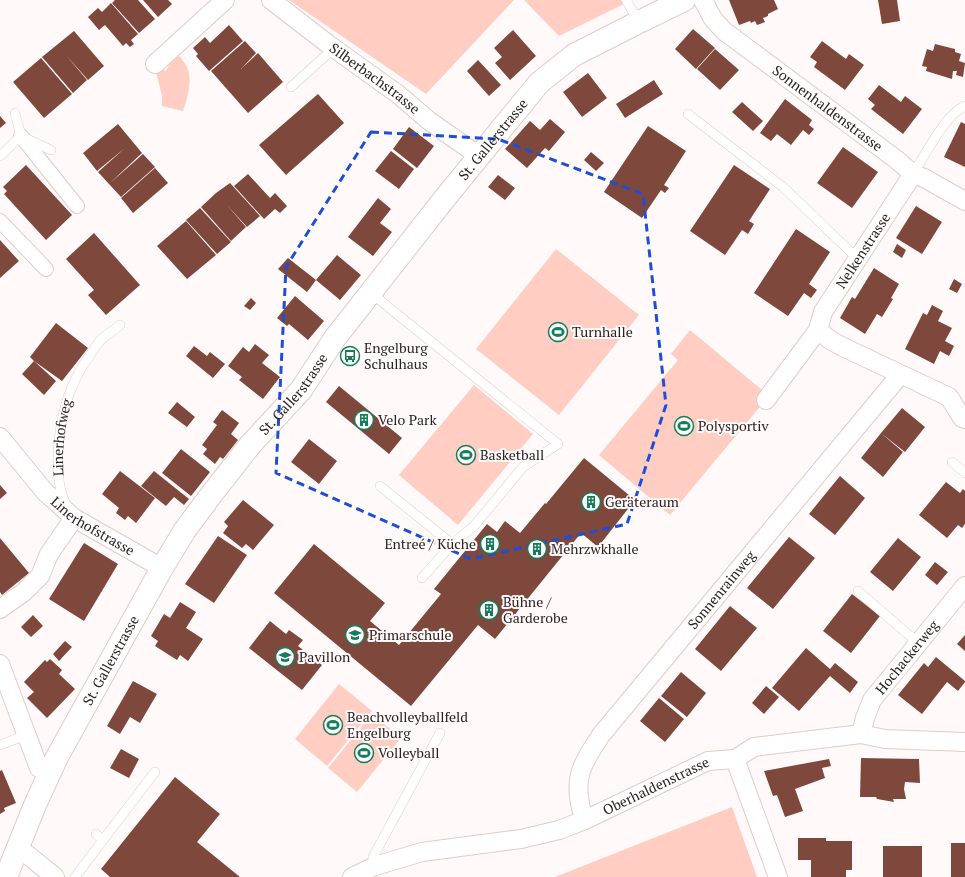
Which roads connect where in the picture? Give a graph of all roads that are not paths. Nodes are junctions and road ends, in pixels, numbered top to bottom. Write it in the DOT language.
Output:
graph roads {
  1 [pos="225,0"];
  2 [pos="271,0"];
  3 [pos="626,0"];
  4 [pos="684,0"];
  5 [pos="703,0"];
  6 [pos="639,22"];
  7 [pos="334,48"];
  8 [pos="155,64"];
  9 [pos="291,87"];
  10 [pos="965,106"];
  11 [pos="15,113"];
  12 [pos="688,114"];
  13 [pos="21,136"];
  14 [pos="51,150"];
  15 [pos="0,156"];
  16 [pos="479,156"];
  17 [pos="913,174"];
  18 [pos="965,201"];
  19 [pos="77,206"];
  20 [pos="0,221"];
  21 [pos="857,258"];
  22 [pos="46,269"];
  23 [pos="371,293"];
  24 [pos="120,325"];
  25 [pos="818,330"];
  26 [pos="900,374"];
  27 [pos="766,400"];
  28 [pos="965,419"];
  29 [pos="0,438"];
  30 [pos="952,462"];
  31 [pos="965,473"];
  32 [pos="380,486"];
  33 [pos="74,518"];
  34 [pos="452,544"];
  35 [pos="162,568"];
  36 [pos="422,578"];
  37 [pos="965,586"];
  38 [pos="858,591"];
  39 [pos="0,609"];
  40 [pos="918,643"];
  41 [pos="0,664"];
  42 [pos="440,733"];
  43 [pos="861,734"];
  44 [pos="26,736"];
  45 [pos="965,742"];
  46 [pos="0,744"];
  47 [pos="735,759"];
  48 [pos="155,772"];
  49 [pos="49,774"];
  50 [pos="585,820"];
  51 [pos="17,851"];
  52 [pos="375,866"];
  53 [pos="6,877"];
  54 [pos="55,877"];
  55 [pos="75,877"];
  56 [pos="352,877"];
  57 [pos="778,877"];
  1 -- 8 [label="street"];
  2 -- 7 [label="street, Silberbachstrasse"];
  3 -- 6 [label="lane"];
  4 -- 6 [label="street, St. Gallerstrasse"];
  5 -- 17 [label="street, Sonnenhaldenstrasse"];
  6 -- 16 [label="street, St. Gallerstrasse"];
  7 -- 9 [label="lane"];
  7 -- 16 [label="street, Silberbachstrasse"];
  10 -- 17 [label="lane"];
  11 -- 13 [label="lane"];
  12 -- 21 [label="lane"];
  13 -- 14 [label="lane"];
  13 -- 15 [label="lane"];
  13 -- 19 [label="street"];
  16 -- 23 [label="street, St. Gallerstrasse"];
  17 -- 18 [label="street, Sonnenhaldenstrasse"];
  17 -- 21 [label="street, Nelkenstrasse"];
  20 -- 22 [label="street"];
  21 -- 25 [label="street, Nelkenstrasse"];
  23 -- 34 [label="lane"];
  23 -- 35 [label="street, St. Gallerstrasse"];
  24 -- 33 [label="lane, Linerhofweg"];
  25 -- 26 [label="street"];
  25 -- 27 [label="street, Nelkenstrasse"];
  26 -- 28 [label="street"];
  26 -- 50 [label="street, Sonnenrainweg"];
  29 -- 33 [label="street, Linerhofstrasse"];
  30 -- 31 [label="lane"];
  32 -- 34 [label="lane"];
  33 -- 35 [label="street, Linerhofstrasse"];
  33 -- 39 [label="street"];
  34 -- 36 [label="lane"];
  35 -- 49 [label="street, St. Gallerstrasse"];
  37 -- 40 [label="street, Hochackerweg"];
  38 -- 40 [label="lane"];
  40 -- 43 [label="street, Hochackerweg"];
  41 -- 44 [label="street"];
  42 -- 52 [label="lane"];
  43 -- 45 [label="street, Oberhaldenstrasse"];
  43 -- 47 [label="street, Oberhaldenstrasse"];
  44 -- 46 [label="lane"];
  44 -- 49 [label="street"];
  47 -- 50 [label="street, Oberhaldenstrasse"];
  47 -- 57 [label="street"];
  48 -- 55 [label="lane"];
  49 -- 51 [label="street, St. Gallerstrasse"];
  50 -- 52 [label="street, Oberhaldenstrasse"];
  51 -- 53 [label="street, St. Gallerstrasse"];
  51 -- 54 [label="street"];
  52 -- 56 [label="street, Oberhaldenstrasse"];
}
